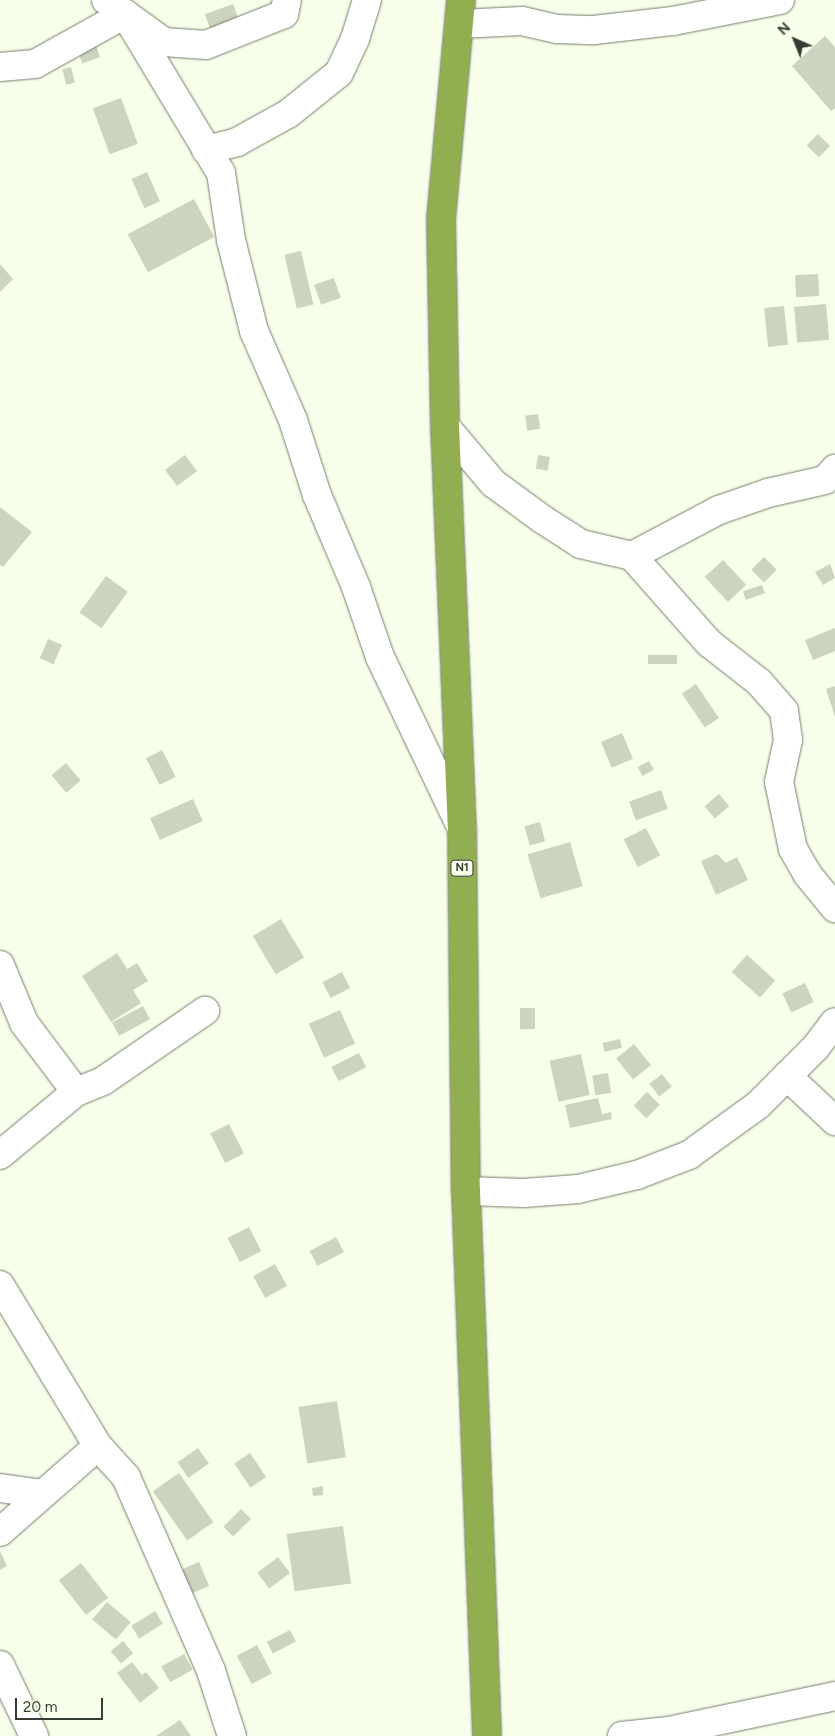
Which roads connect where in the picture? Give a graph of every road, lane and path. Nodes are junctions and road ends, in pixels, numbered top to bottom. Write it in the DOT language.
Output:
graph roads {
  1 [pos="288,0"];
  2 [pos="367,0"];
  3 [pos="780,0"];
  4 [pos="115,7"];
  5 [pos="460,12"];
  6 [pos="0,67"];
  7 [pos="206,150"];
  8 [pos="445,426"];
  9 [pos="835,470"];
  10 [pos="632,556"];
  11 [pos="462,828"];
  12 [pos="835,908"];
  13 [pos="0,965"];
  14 [pos="205,1011"];
  15 [pos="12,1018"];
  16 [pos="835,1022"];
  17 [pos="788,1076"];
  18 [pos="76,1092"];
  19 [pos="835,1121"];
  20 [pos="0,1155"];
  21 [pos="466,1191"];
  22 [pos="0,1285"];
  23 [pos="98,1446"];
  24 [pos="0,1488"];
  25 [pos="42,1494"];
  26 [pos="0,1532"];
  27 [pos="0,1666"];
  28 [pos="835,1696"];
  29 [pos="34,1736"];
  30 [pos="232,1736"];
  31 [pos="487,1736"];
  32 [pos="622,1736"];
  1 -- 4 [label="street"];
  2 -- 7 [label="street"];
  3 -- 5 [label="street"];
  4 -- 6 [label="street"];
  4 -- 7 [label="street"];
  5 -- 8 [label="highway, N1"];
  7 -- 11 [label="street"];
  8 -- 10 [label="street"];
  8 -- 11 [label="highway, N1"];
  9 -- 10 [label="street"];
  10 -- 12 [label="street"];
  11 -- 21 [label="highway, N1"];
  13 -- 15 [label="street"];
  14 -- 18 [label="street"];
  15 -- 18 [label="street"];
  16 -- 17 [label="street"];
  17 -- 19 [label="street"];
  17 -- 21 [label="street"];
  18 -- 20 [label="street"];
  21 -- 31 [label="highway, N1"];
  22 -- 23 [label="street"];
  23 -- 25 [label="street"];
  23 -- 30 [label="street"];
  24 -- 25 [label="street"];
  25 -- 26 [label="street"];
  27 -- 29 [label="street"];
  28 -- 32 [label="street"];
}
